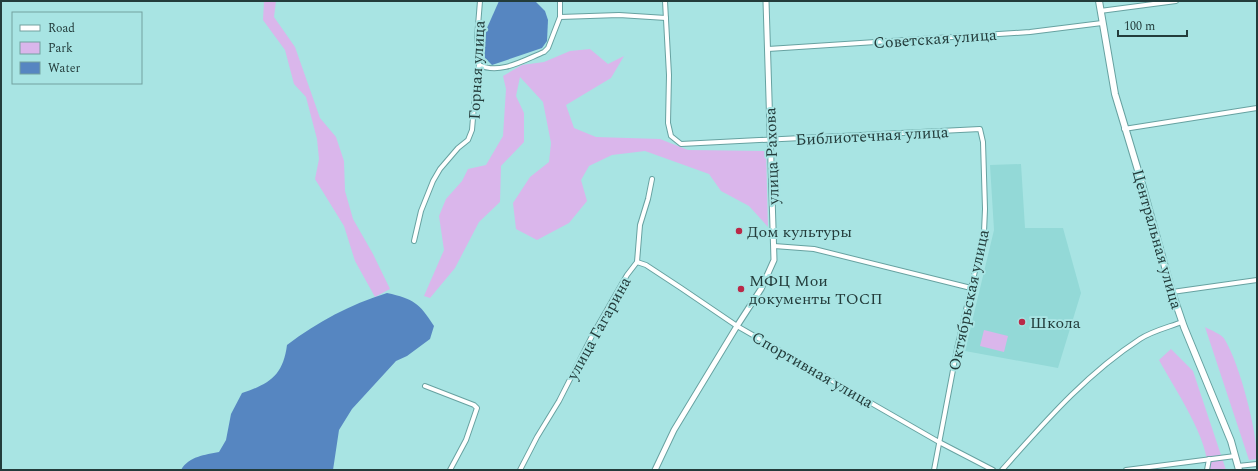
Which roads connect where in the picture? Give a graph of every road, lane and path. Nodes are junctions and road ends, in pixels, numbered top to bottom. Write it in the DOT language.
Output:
graph roads {
  1 [pos="480,1"];
  2 [pos="560,1"];
  3 [pos="665,1"];
  4 [pos="766,1"];
  5 [pos="1099,1"];
  6 [pos="1176,1"];
  7 [pos="1100,11"];
  8 [pos="560,17"];
  9 [pos="666,18"];
  10 [pos="1102,23"];
  11 [pos="768,49"];
  12 [pos="479,65"];
  13 [pos="1257,108"];
  14 [pos="980,129"];
  15 [pos="1124,129"];
  16 [pos="770,140"];
  17 [pos="652,179"];
  18 [pos="414,241"];
  19 [pos="774,246"];
  20 [pos="638,262"];
  21 [pos="1257,280"];
  22 [pos="971,288"];
  23 [pos="1172,292"];
  24 [pos="1182,322"];
  25 [pos="737,326"];
  26 [pos="425,386"];
  27 [pos="939,442"];
  28 [pos="1235,456"];
  29 [pos="1209,459"];
  30 [pos="1257,464"];
  31 [pos="1238,468"];
  32 [pos="450,470"];
  33 [pos="520,470"];
  34 [pos="655,470"];
  35 [pos="934,470"];
  36 [pos="993,470"];
  37 [pos="1002,470"];
  38 [pos="1126,470"];
  39 [pos="1207,470"];
  1 -- 12 [label="street, Горная улица"];
  2 -- 8 [label="street"];
  3 -- 9 [label="street"];
  4 -- 11 [label="street, улица Рахова"];
  5 -- 7 [label="main road, Центральная улица"];
  6 -- 7 [label="street"];
  7 -- 10 [label="main road, Центральная улица"];
  8 -- 9 [label="street"];
  8 -- 12 [label="street"];
  9 -- 16 [label="street, Библиотечная улица"];
  10 -- 11 [label="street, Советская улица"];
  10 -- 15 [label="main road, Центральная улица"];
  11 -- 16 [label="street, улица Рахова"];
  12 -- 18 [label="street, Горная улица"];
  13 -- 15 [label="street"];
  14 -- 16 [label="street, Библиотечная улица"];
  14 -- 22 [label="street, Октябрьская улица"];
  15 -- 23 [label="main road, Центральная улица"];
  16 -- 19 [label="street, улица Рахова"];
  17 -- 20 [label="street, улица Гагарина"];
  19 -- 22 [label="street"];
  19 -- 25 [label="street, улица Рахова"];
  20 -- 25 [label="street, Спортивная улица"];
  20 -- 33 [label="street, улица Гагарина"];
  21 -- 23 [label="street"];
  22 -- 27 [label="street, Октябрьская улица"];
  23 -- 24 [label="main road, Центральная улица"];
  24 -- 28 [label="main road, Центральная улица"];
  24 -- 37 [label="street"];
  25 -- 27 [label="street, Спортивная улица"];
  25 -- 34 [label="street, улица Рахова"];
  26 -- 32 [label="street"];
  27 -- 35 [label="street, Октябрьская улица"];
  27 -- 36 [label="street, Спортивная улица"];
  28 -- 29 [label="street"];
  28 -- 31 [label="main road, Центральная улица"];
  29 -- 38 [label="street"];
  29 -- 39 [label="street"];
  30 -- 31 [label="street"];
}
